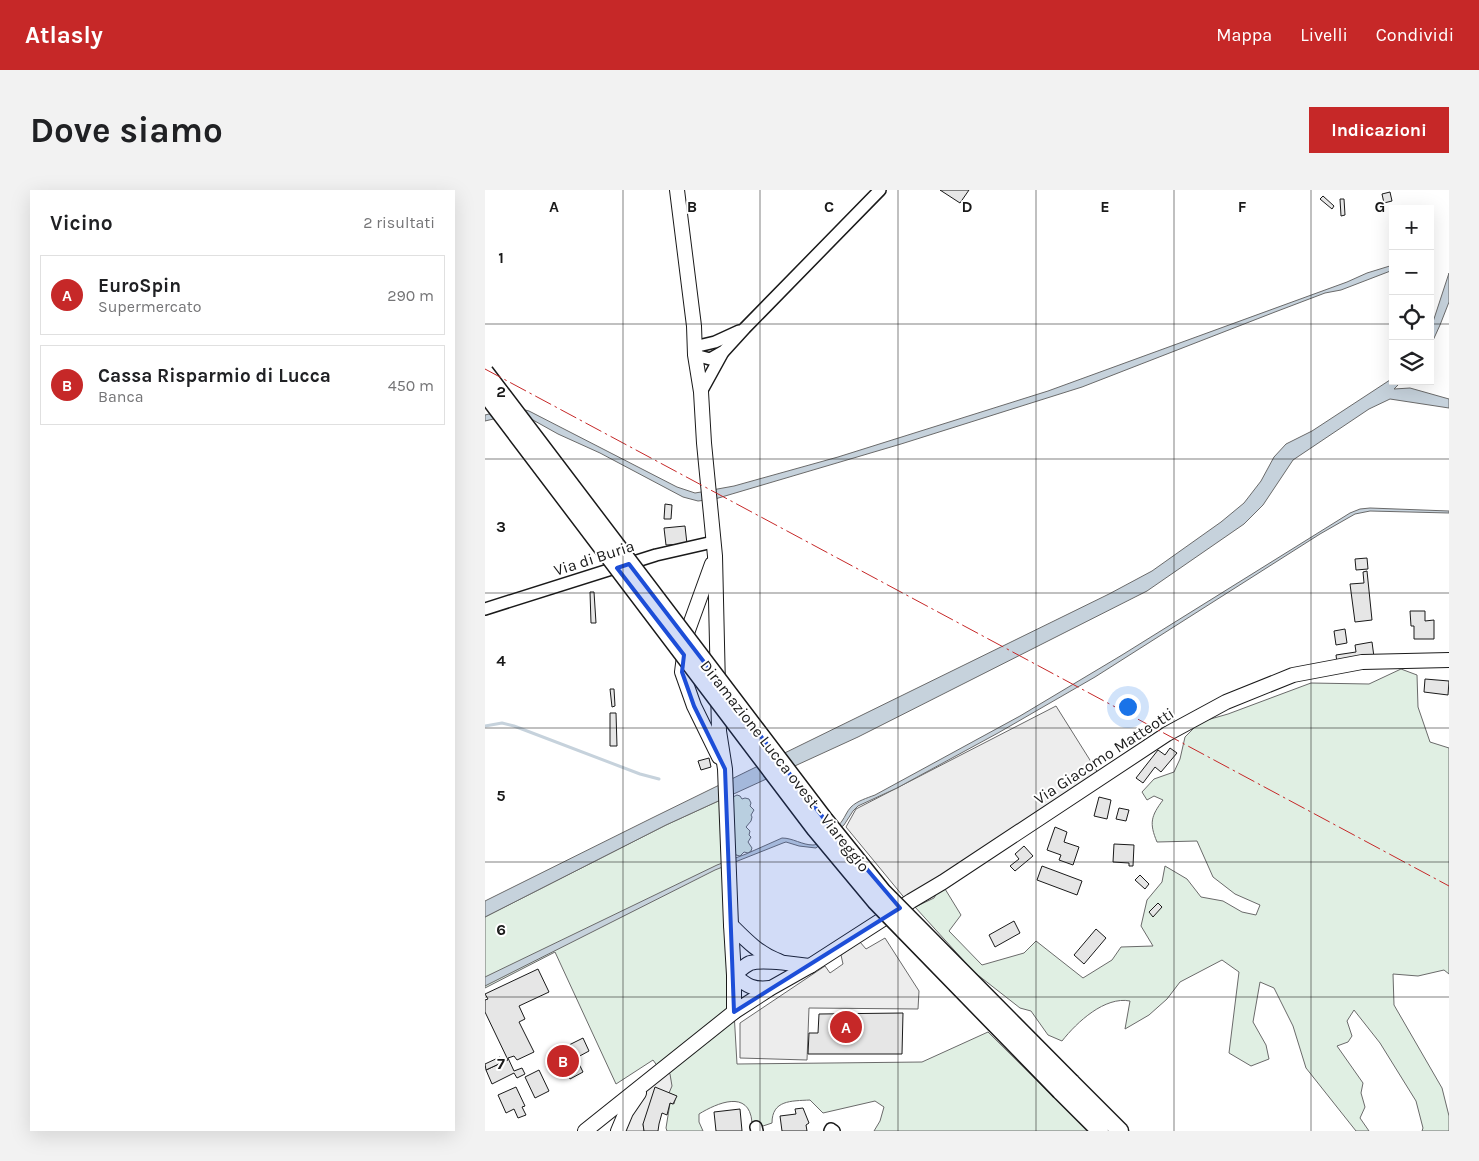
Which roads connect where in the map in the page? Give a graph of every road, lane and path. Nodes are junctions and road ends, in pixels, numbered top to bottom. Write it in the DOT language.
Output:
graph roads {
  1 [pos="677,190"];
  2 [pos="880,190"];
  3 [pos="694,326"];
  4 [pos="745,328"];
  5 [pos="715,342"];
  6 [pos="695,351"];
  7 [pos="724,352"];
  8 [pos="485,372"];
  9 [pos="701,392"];
  10 [pos="485,393"];
  11 [pos="713,542"];
  12 [pos="715,556"];
  13 [pos="485,609"];
  14 [pos="1449,660"];
  15 [pos="725,769"];
  16 [pos="731,925"];
  17 [pos="784,963"];
  18 [pos="810,966"];
  19 [pos="735,975"];
  20 [pos="771,988"];
  21 [pos="734,1012"];
  22 [pos="651,1079"];
  23 [pos="1065,1087"];
  24 [pos="585,1131"];
  25 [pos="618,1131"];
  26 [pos="830,1131"];
  27 [pos="834,1131"];
  28 [pos="1100,1131"];
  29 [pos="1120,1131"];
  1 -- 3 [label="main road"];
  2 -- 4 [label="street"];
  3 -- 5 [label="street"];
  3 -- 6 [label="main road"];
  4 -- 5 [label="street"];
  4 -- 7 [label="street"];
  5 -- 6 [label="street"];
  6 -- 7 [label="street"];
  6 -- 9 [label="main road"];
  7 -- 9 [label="street"];
  8 -- 23 [label="highway, Diramazione Lucca ovest - Viareggio, bridge"];
  9 -- 11 [label="main road"];
  10 -- 23 [label="highway, Diramazione Lucca ovest - Viareggio, bridge"];
  11 -- 12 [label="main road"];
  11 -- 13 [label="street, Via di Buria"];
  12 -- 15 [label="main road"];
  12 -- 15 [label="main road"];
  14 -- 18 [label="main road, Via Giacomo Matteotti"];
  15 -- 16 [label="main road"];
  16 -- 17 [label="main road"];
  16 -- 19 [label="main road"];
  17 -- 18 [label="main road"];
  17 -- 19 [label="main road"];
  18 -- 20 [label="main road, Via Giacomo Matteotti"];
  19 -- 20 [label="main road"];
  19 -- 21 [label="main road"];
  20 -- 21 [label="main road, Via Giacomo Matteotti"];
  21 -- 22 [label="main road, Via Giacomo Matteotti"];
  22 -- 24 [label="main road"];
  22 -- 25 [label="main road"];
  23 -- 28 [label="highway, Diramazione Lucca ovest - Viareggio"];
  23 -- 29 [label="highway, Diramazione Lucca ovest - Viareggio"];
  26 -- 27 [label="street"];
}
